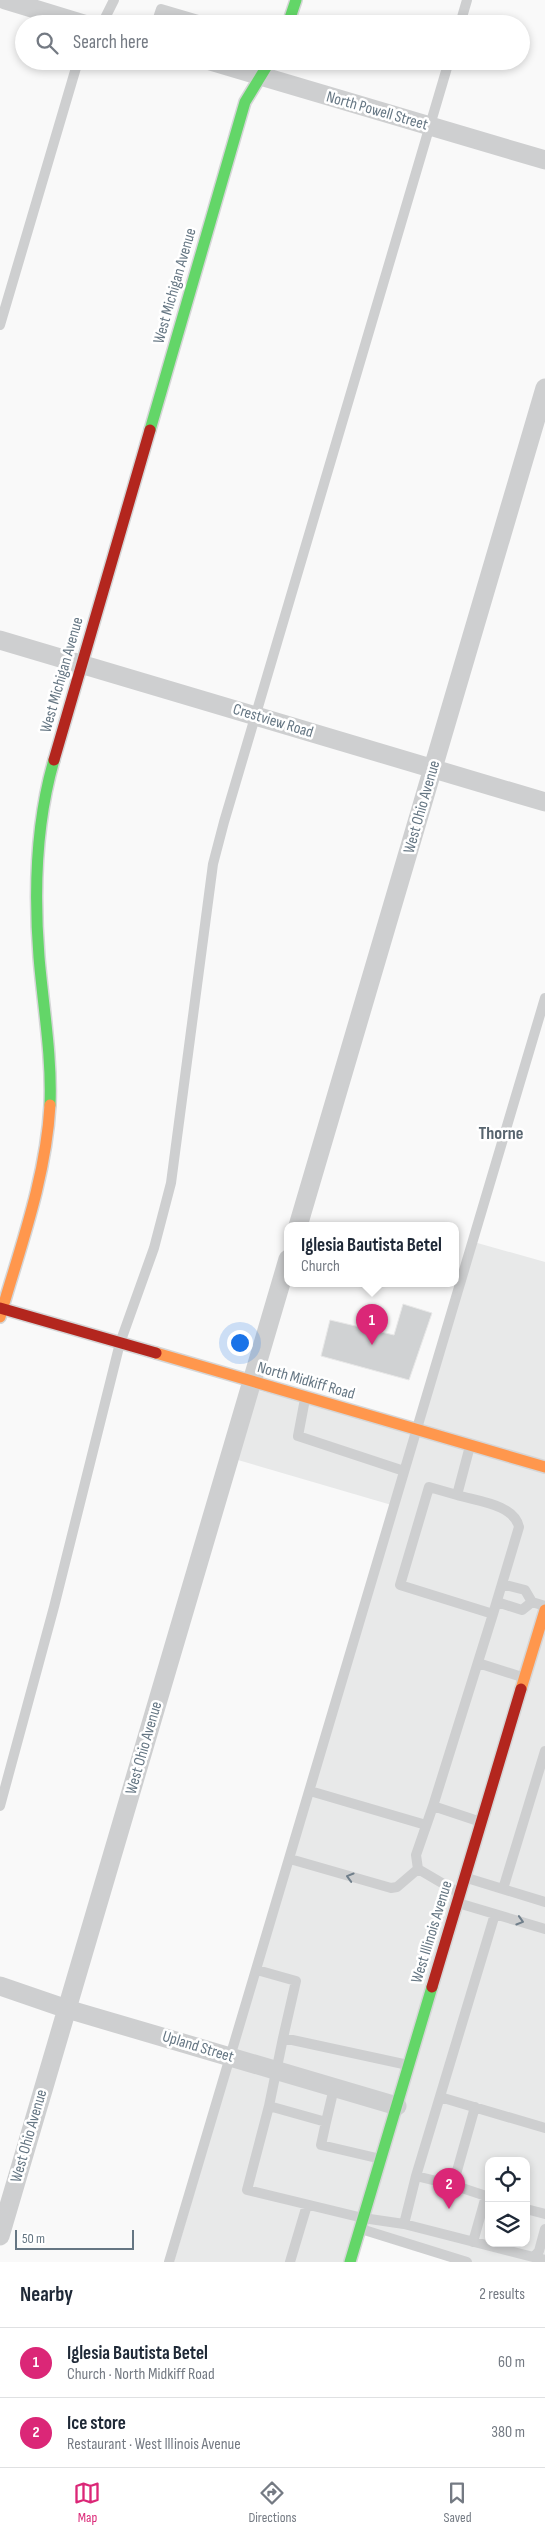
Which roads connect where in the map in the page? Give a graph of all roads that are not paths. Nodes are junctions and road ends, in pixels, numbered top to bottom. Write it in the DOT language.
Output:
graph roads {
  1 [pos="5,0"];
  2 [pos="114,0"];
  3 [pos="296,0"];
  4 [pos="467,0"];
  5 [pos="54,15"];
  6 [pos="106,15"];
  7 [pos="159,15"];
  8 [pos="181,15"];
  9 [pos="291,15"];
  10 [pos="463,15"];
  11 [pos="75,70"];
  12 [pos="265,70"];
  13 [pos="269,70"];
  14 [pos="446,70"];
  15 [pos="430,126"];
  16 [pos="545,160"];
  17 [pos="0,325"];
  18 [pos="545,388"];
  19 [pos="0,640"];
  20 [pos="83,664"];
  21 [pos="257,716"];
  22 [pos="433,768"];
  23 [pos="545,802"];
  24 [pos="545,998"];
  25 [pos="299,1222"];
  26 [pos="284,1274"];
  27 [pos="459,1286"];
  28 [pos="459,1287"];
  29 [pos="1,1311"];
  30 [pos="120,1343"];
  31 [pos="252,1382"];
  32 [pos="306,1398"];
  33 [pos="416,1430"];
  34 [pos="470,1445"];
  35 [pos="545,1467"];
  36 [pos="404,1471"];
  37 [pos="457,1495"];
  38 [pos="502,1584"];
  39 [pos="497,1602"];
  40 [pos="532,1602"];
  41 [pos="545,1611"];
  42 [pos="493,1614"];
  43 [pos="478,1663"];
  44 [pos="525,1678"];
  45 [pos="545,1751"];
  46 [pos="310,1791"];
  47 [pos="0,1806"];
  48 [pos="433,1806"];
  49 [pos="482,1822"];
  50 [pos="426,1825"];
  51 [pos="290,1859"];
  52 [pos="418,1869"];
  53 [pos="465,1878"];
  54 [pos="503,1889"];
  55 [pos="459,1898"];
  56 [pos="545,1902"];
  57 [pos="495,1914"];
  58 [pos="545,1929"];
  59 [pos="257,1970"];
  60 [pos="0,1986"];
  61 [pos="67,2009"];
  62 [pos="283,2038"];
  63 [pos="231,2057"];
  64 [pos="409,2066"];
  65 [pos="275,2070"];
  66 [pos="334,2088"];
  67 [pos="440,2097"];
  68 [pos="269,2106"];
  69 [pos="397,2106"];
  70 [pos="475,2107"];
  71 [pos="326,2122"];
  72 [pos="545,2128"];
  73 [pos="381,2159"];
  74 [pos="416,2176"];
  75 [pos="453,2185"];
  76 [pos="485,2196"];
  77 [pos="486,2202"];
  78 [pos="307,2205"];
  79 [pos="530,2209"];
  80 [pos="545,2214"];
  81 [pos="362,2224"];
  82 [pos="404,2224"];
  83 [pos="545,2230"];
  84 [pos="0,2236"];
  85 [pos="473,2242"];
  86 [pos="534,2257"];
  87 [pos="545,2260"];
  88 [pos="172,2261"];
  89 [pos="290,2262"];
  90 [pos="350,2262"];
  91 [pos="467,2262"];
  1 -- 5 [label="street"];
  2 -- 6 [label="lane"];
  3 -- 9 [label="street"];
  4 -- 10 [label="lane"];
  7 -- 8 [label="lane"];
  11 -- 17 [label="lane"];
  12 -- 20 [label="street, West Michigan Avenue"];
  13 -- 15 [label="street, North Powell Street"];
  14 -- 15 [label="lane"];
  15 -- 16 [label="street, North Powell Street"];
  15 -- 21 [label="lane"];
  18 -- 22 [label="street, West Ohio Avenue"];
  19 -- 20 [label="street, Crestview Road"];
  20 -- 21 [label="street, Crestview Road"];
  20 -- 29 [label="street, West Michigan Avenue"];
  21 -- 22 [label="street, Crestview Road"];
  21 -- 30 [label="lane"];
  22 -- 23 [label="street, Crestview Road"];
  22 -- 25 [label="street, West Ohio Avenue"];
  24 -- 27 [label="lane"];
  26 -- 31 [label="street, West Ohio Avenue"];
  28 -- 33 [label="lane"];
  29 -- 30 [label="street, North Midkiff Road"];
  30 -- 31 [label="street, North Midkiff Road"];
  30 -- 47 [label="lane"];
  31 -- 32 [label="street, North Midkiff Road"];
  31 -- 61 [label="street, West Ohio Avenue"];
  32 -- 33 [label="street, North Midkiff Road"];
  32 -- 36 [label="lane"];
  33 -- 34 [label="street, North Midkiff Road"];
  33 -- 36 [label="lane"];
  34 -- 35 [label="street, North Midkiff Road"];
  34 -- 37 [label="lane"];
  36 -- 46 [label="lane"];
  37 -- 38 [label="lane"];
  37 -- 42 [label="lane"];
  38 -- 39 [label="lane"];
  38 -- 40 [label="lane"];
  39 -- 40 [label="lane"];
  39 -- 42 [label="lane"];
  40 -- 41 [label="lane"];
  41 -- 44 [label="street, West Illinois Avenue"];
  42 -- 43 [label="lane"];
  43 -- 44 [label="lane"];
  43 -- 48 [label="lane"];
  44 -- 49 [label="street, West Illinois Avenue"];
  45 -- 54 [label="lane"];
  46 -- 50 [label="lane"];
  46 -- 51 [label="lane"];
  48 -- 49 [label="lane"];
  48 -- 50 [label="lane"];
  49 -- 53 [label="street, West Illinois Avenue"];
  50 -- 52 [label="lane"];
  52 -- 51 [label="lane, one-way"];
  51 -- 59 [label="lane"];
  52 -- 55 [label="lane"];
  53 -- 54 [label="lane"];
  53 -- 55 [label="street, West Illinois Avenue"];
  54 -- 56 [label="lane"];
  55 -- 57 [label="lane"];
  55 -- 64 [label="street, West Illinois Avenue"];
  57 -- 58 [label="lane, one-way"];
  57 -- 67 [label="lane"];
  59 -- 62 [label="lane"];
  59 -- 63 [label="lane"];
  60 -- 61 [label="street, Upland Street"];
  61 -- 63 [label="street, Upland Street"];
  61 -- 84 [label="street, West Ohio Avenue"];
  62 -- 64 [label="lane"];
  62 -- 65 [label="lane"];
  63 -- 65 [label="street, Upland Street"];
  63 -- 88 [label="lane"];
  64 -- 69 [label="street, West Illinois Avenue"];
  65 -- 66 [label="street, Upland Street"];
  65 -- 68 [label="lane"];
  66 -- 69 [label="street, Upland Street"];
  66 -- 71 [label="lane"];
  67 -- 70 [label="lane"];
  67 -- 74 [label="lane"];
  68 -- 71 [label="lane"];
  68 -- 78 [label="lane"];
  69 -- 73 [label="street, West Illinois Avenue"];
  70 -- 72 [label="lane"];
  70 -- 75 [label="lane"];
  71 -- 73 [label="lane"];
  73 -- 81 [label="street, West Illinois Avenue"];
  74 -- 75 [label="lane"];
  74 -- 82 [label="lane"];
  75 -- 76 [label="lane"];
  77 -- 85 [label="lane"];
  78 -- 81 [label="lane"];
  78 -- 89 [label="lane"];
  79 -- 80 [label="lane"];
  81 -- 82 [label="lane"];
  81 -- 90 [label="street, West Illinois Avenue"];
  81 -- 91 [label="lane"];
  82 -- 85 [label="lane"];
  83 -- 86 [label="lane"];
  85 -- 86 [label="lane"];
  86 -- 87 [label="lane"];
}
